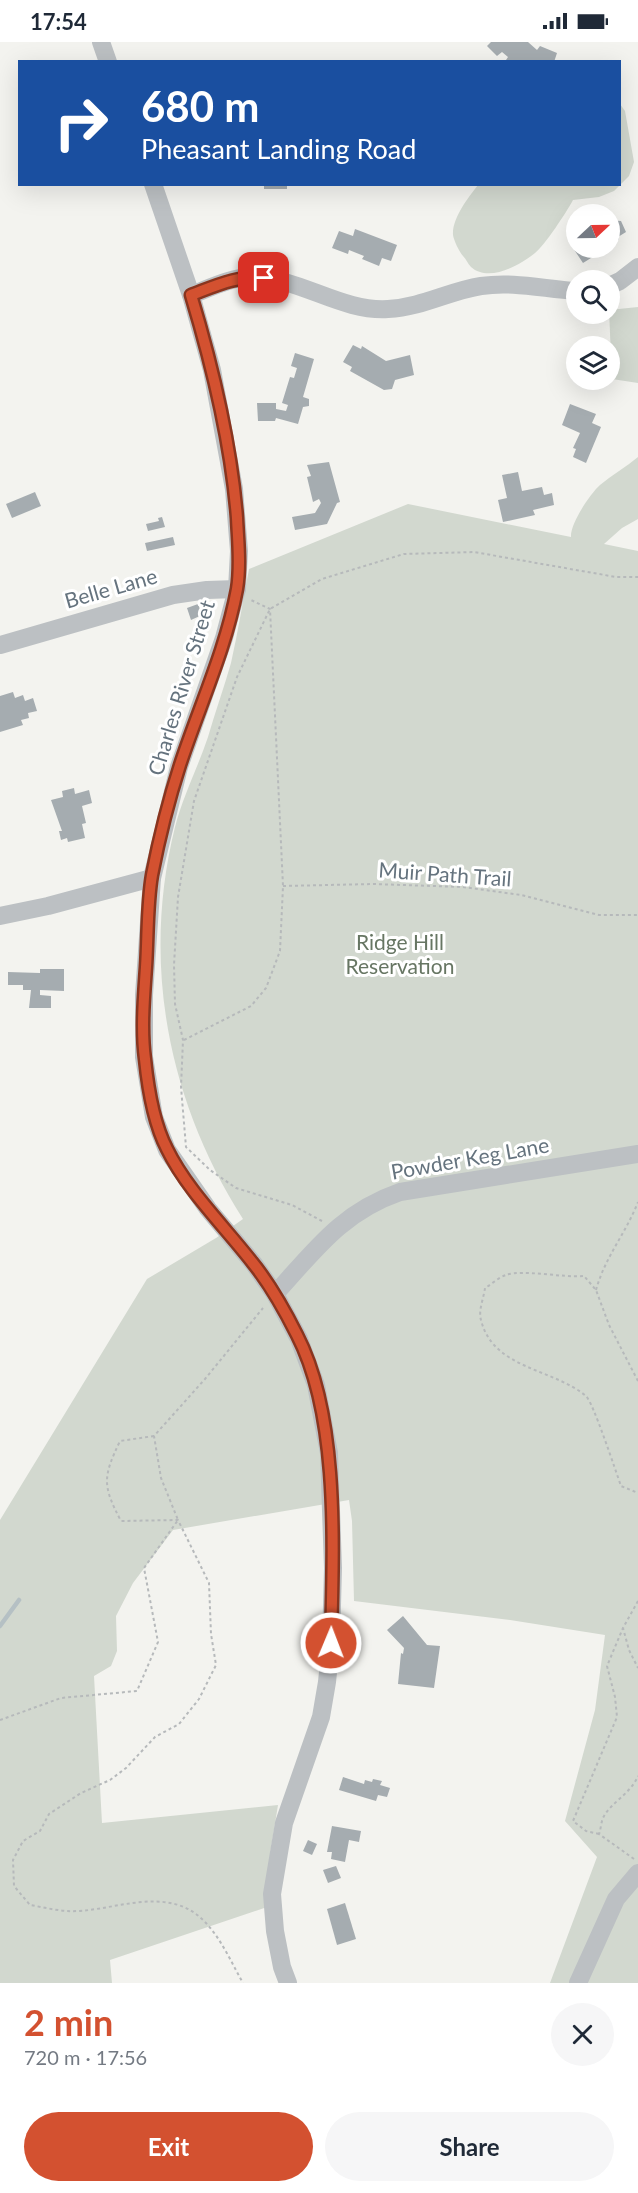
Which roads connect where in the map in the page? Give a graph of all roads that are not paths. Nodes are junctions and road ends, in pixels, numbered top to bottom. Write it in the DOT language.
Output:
graph roads {
  1 [pos="101,42"];
  2 [pos="107,60"];
  3 [pos="154,186"];
  4 [pos="638,267"];
  5 [pos="620,282"];
  6 [pos="566,290"];
  7 [pos="191,295"];
  8 [pos="237,587"];
  9 [pos="0,645"];
  10 [pos="152,878"];
  11 [pos="0,916"];
  12 [pos="638,1154"];
  13 [pos="275,1294"];
  14 [pos="638,1873"];
  15 [pos="288,1983"];
  16 [pos="578,1983"];
  1 -- 2 [label="street"];
  3 -- 7 [label="street, Charles River Street"];
  4 -- 5 [label="street"];
  6 -- 7 [label="street"];
  7 -- 8 [label="street, Charles River Street"];
  8 -- 9 [label="street, Belle Lane"];
  8 -- 10 [label="street, Charles River Street"];
  10 -- 11 [label="street"];
  10 -- 13 [label="street, Charles River Street"];
  12 -- 13 [label="street, Powder Keg Lane"];
  13 -- 15 [label="street, Charles River Street"];
  14 -- 16 [label="street"];
}
